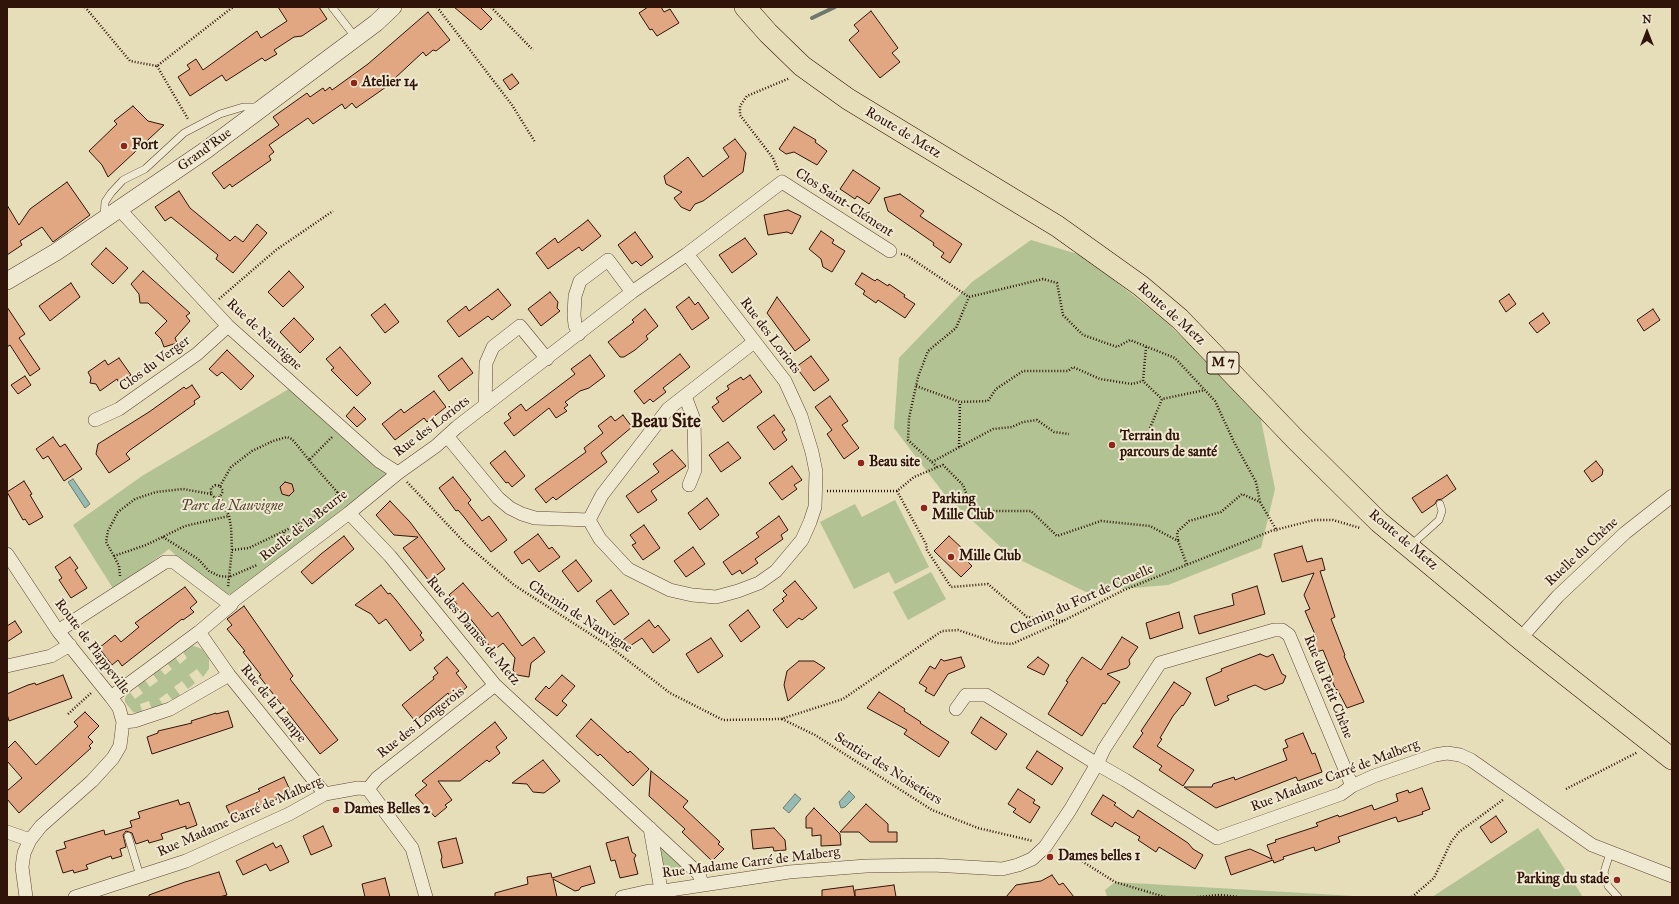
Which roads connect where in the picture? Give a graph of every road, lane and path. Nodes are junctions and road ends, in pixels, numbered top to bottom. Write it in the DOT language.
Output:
graph roads {
  1 [pos="85,7"];
  2 [pos="232,7"];
  3 [pos="332,7"];
  4 [pos="393,7"];
  5 [pos="437,7"];
  6 [pos="491,7"];
  7 [pos="745,7"];
  8 [pos="356,38"];
  9 [pos="533,50"];
  10 [pos="157,66"];
  11 [pos="802,66"];
  12 [pos="263,107"];
  13 [pos="193,127"];
  14 [pos="535,142"];
  15 [pos="782,182"];
  16 [pos="119,209"];
  17 [pos="333,211"];
  18 [pos="104,219"];
  19 [pos="890,251"];
  20 [pos="687,254"];
  21 [pos="7,281"];
  22 [pos="632,292"];
  23 [pos="969,297"];
  24 [pos="211,306"];
  25 [pos="228,326"];
  26 [pos="579,334"];
  27 [pos="754,342"];
  28 [pos="1146,347"];
  29 [pos="547,359"];
  30 [pos="1143,381"];
  31 [pos="916,386"];
  32 [pos="1205,390"];
  33 [pos="685,396"];
  34 [pos="1162,399"];
  35 [pos="960,402"];
  36 [pos="486,406"];
  37 [pos="95,420"];
  38 [pos="342,426"];
  39 [pos="1150,428"];
  40 [pos="1070,434"];
  41 [pos="447,436"];
  42 [pos="959,448"];
  43 [pos="309,460"];
  44 [pos="932,462"];
  45 [pos="937,467"];
  46 [pos="398,473"];
  47 [pos="689,485"];
  48 [pos="220,486"];
  49 [pos="816,491"];
  50 [pos="897,491"];
  51 [pos="338,493"];
  52 [pos="211,494"];
  53 [pos="1672,496"];
  54 [pos="220,497"];
  55 [pos="1260,502"];
  56 [pos="1440,504"];
  57 [pos="350,512"];
  58 [pos="229,516"];
  59 [pos="589,520"];
  60 [pos="1379,522"];
  61 [pos="1277,531"];
  62 [pos="284,532"];
  63 [pos="1178,541"];
  64 [pos="1409,546"];
  65 [pos="282,548"];
  66 [pos="232,550"];
  67 [pos="7,554"];
  68 [pos="114,556"];
  69 [pos="258,564"];
  70 [pos="1187,565"];
  71 [pos="122,588"];
  72 [pos="231,605"];
  73 [pos="1063,622"];
  74 [pos="58,631"];
  75 [pos="199,632"];
  76 [pos="1520,639"];
  77 [pos="70,645"];
  78 [pos="7,666"];
  79 [pos="229,675"];
  80 [pos="101,684"];
  81 [pos="495,685"];
  82 [pos="111,697"];
  83 [pos="956,709"];
  84 [pos="68,714"];
  85 [pos="781,719"];
  86 [pos="123,722"];
  87 [pos="1651,743"];
  88 [pos="1672,759"];
  89 [pos="1096,764"];
  90 [pos="1352,786"];
  91 [pos="368,789"];
  92 [pos="1512,789"];
  93 [pos="1566,789"];
  94 [pos="325,794"];
  95 [pos="650,828"];
  96 [pos="7,832"];
  97 [pos="128,836"];
  98 [pos="30,840"];
  99 [pos="1045,847"];
  100 [pos="1610,853"];
  101 [pos="140,876"];
  102 [pos="1672,876"];
  103 [pos="702,885"];
  104 [pos="661,890"];
  105 [pos="26,897"];
  106 [pos="75,897"];
  107 [pos="426,897"];
  108 [pos="622,897"];
  109 [pos="1165,897"];
  110 [pos="1197,897"];
  111 [pos="1239,897"];
  112 [pos="1412,897"];
  113 [pos="1618,897"];
  1 -- 10 [label="path"];
  2 -- 10 [label="path"];
  3 -- 8 [label="lane"];
  4 -- 8 [label="street, Grand'Rue"];
  5 -- 14 [label="path"];
  6 -- 9 [label="path"];
  7 -- 11 [label="main road, Route de Metz / M 7"];
  8 -- 12 [label="street, Grand'Rue"];
  10 -- 13 [label="path"];
  11 -- 15 [label="path"];
  11 -- 60 [label="main road, Route de Metz / M 7"];
  12 -- 13 [label="lane"];
  12 -- 16 [label="street, Grand'Rue"];
  13 -- 18 [label="lane"];
  15 -- 19 [label="street, Clos Saint-Clément"];
  15 -- 20 [label="street, Rue des Loriots"];
  16 -- 18 [label="street, Grand'Rue"];
  16 -- 24 [label="street, Rue de Nauvigne"];
  17 -- 24 [label="path"];
  18 -- 21 [label="street, Grand'Rue"];
  19 -- 23 [label="path"];
  20 -- 22 [label="street, Rue des Loriots"];
  20 -- 27 [label="street, Rue des Loriots"];
  22 -- 26 [label="street, Rue des Loriots"];
  22 -- 26 [label="street"];
  23 -- 28 [label="path"];
  23 -- 31 [label="path"];
  24 -- 25 [label="street, Rue de Nauvigne"];
  25 -- 37 [label="street, Clos du Verger"];
  25 -- 38 [label="street, Rue de Nauvigne"];
  26 -- 29 [label="street, Rue des Loriots"];
  27 -- 33 [label="street"];
  27 -- 49 [label="street, Rue des Loriots"];
  28 -- 30 [label="path"];
  28 -- 32 [label="path"];
  29 -- 36 [label="street, Rue des Loriots"];
  29 -- 36 [label="street, Rue des Loriots"];
  30 -- 34 [label="path"];
  30 -- 35 [label="path"];
  31 -- 35 [label="path"];
  31 -- 44 [label="path"];
  32 -- 34 [label="path"];
  32 -- 55 [label="path"];
  33 -- 47 [label="street"];
  33 -- 59 [label="street"];
  34 -- 39 [label="path"];
  35 -- 42 [label="path"];
  36 -- 41 [label="street, Rue des Loriots"];
  38 -- 43 [label="path"];
  38 -- 46 [label="street, Rue de Nauvigne"];
  40 -- 42 [label="path"];
  41 -- 46 [label="street, Rue des Loriots"];
  41 -- 59 [label="street"];
  42 -- 44 [label="path"];
  43 -- 48 [label="path"];
  43 -- 51 [label="path"];
  44 -- 45 [label="path"];
  45 -- 50 [label="path"];
  45 -- 63 [label="path"];
  46 -- 57 [label="street, Ruelle de la Beurre"];
  46 -- 85 [label="path, Chemin de Nauvigne"];
  48 -- 52 [label="path"];
  48 -- 54 [label="path"];
  49 -- 50 [label="path"];
  49 -- 59 [label="street, Rue des Loriots"];
  50 -- 73 [label="path"];
  51 -- 57 [label="path"];
  51 -- 62 [label="path"];
  52 -- 54 [label="path"];
  52 -- 68 [label="path"];
  53 -- 76 [label="street, Ruelle du Chêne"];
  54 -- 58 [label="path"];
  55 -- 61 [label="path"];
  55 -- 63 [label="path"];
  56 -- 64 [label="lane"];
  57 -- 72 [label="street, Ruelle de la Beurre"];
  57 -- 81 [label="street, Rue des Dames de Metz"];
  58 -- 66 [label="path"];
  58 -- 68 [label="path"];
  60 -- 61 [label="path, Chemin du Fort de Couelle"];
  60 -- 64 [label="main road, Route de Metz / M 7"];
  61 -- 70 [label="path, Chemin du Fort de Couelle"];
  62 -- 65 [label="path"];
  62 -- 66 [label="path"];
  63 -- 70 [label="path"];
  64 -- 76 [label="main road, Route de Metz / M 7"];
  66 -- 69 [label="path"];
  67 -- 74 [label="street, Route de Plappeville"];
  68 -- 71 [label="path"];
  70 -- 73 [label="path, Chemin du Fort de Couelle"];
  71 -- 72 [label="street"];
  71 -- 74 [label="street"];
  72 -- 75 [label="street, Ruelle de la Beurre"];
  73 -- 85 [label="path, Chemin du Fort de Couelle"];
  74 -- 77 [label="street, Route de Plappeville"];
  75 -- 79 [label="street, Rue de la Lampe"];
  75 -- 82 [label="street, Ruelle de la Beurre"];
  76 -- 87 [label="main road, Route de Metz / M 7"];
  77 -- 78 [label="street"];
  77 -- 80 [label="street, Route de Plappeville"];
  79 -- 86 [label="street"];
  79 -- 94 [label="street, Rue de la Lampe"];
  80 -- 82 [label="street, Route de Plappeville"];
  80 -- 84 [label="path"];
  81 -- 91 [label="street, Rue des Longerois"];
  81 -- 95 [label="street, Rue des Dames de Metz"];
  82 -- 86 [label="street, Route de Plappeville"];
  83 -- 89 [label="street"];
  85 -- 99 [label="path, Sentier des Noisetiers"];
  86 -- 98 [label="street, Route de Plappeville"];
  87 -- 88 [label="main road, Route de Metz / M 7"];
  87 -- 93 [label="path"];
  89 -- 90 [label="street, Rue Madame Carré de Malberg"];
  89 -- 90 [label="street, Rue du Petit Chêne"];
  89 -- 99 [label="street, Rue Madame Carré de Malberg"];
  90 -- 92 [label="street, Rue Madame Carré de Malberg"];
  91 -- 94 [label="street, Rue Madame Carré de Malberg"];
  91 -- 107 [label="street"];
  92 -- 100 [label="street, Rue Madame Carré de Malberg"];
  92 -- 112 [label="path"];
  94 -- 101 [label="street, Rue Madame Carré de Malberg"];
  95 -- 103 [label="street, Rue des Dames de Metz"];
  95 -- 104 [label="street"];
  96 -- 98 [label="street"];
  97 -- 101 [label="lane"];
  98 -- 105 [label="street, Route de Plappeville"];
  99 -- 103 [label="street, Rue Madame Carré de Malberg"];
  99 -- 109 [label="path, Sentier des Noisetiers"];
  100 -- 102 [label="street, Rue Madame Carré de Malberg"];
  100 -- 113 [label="lane"];
  101 -- 106 [label="street, Rue Madame Carré de Malberg"];
  103 -- 104 [label="street, Rue Madame Carré de Malberg"];
  104 -- 108 [label="street, Rue Madame Carré de Malberg"];
  110 -- 111 [label="path"];
}
